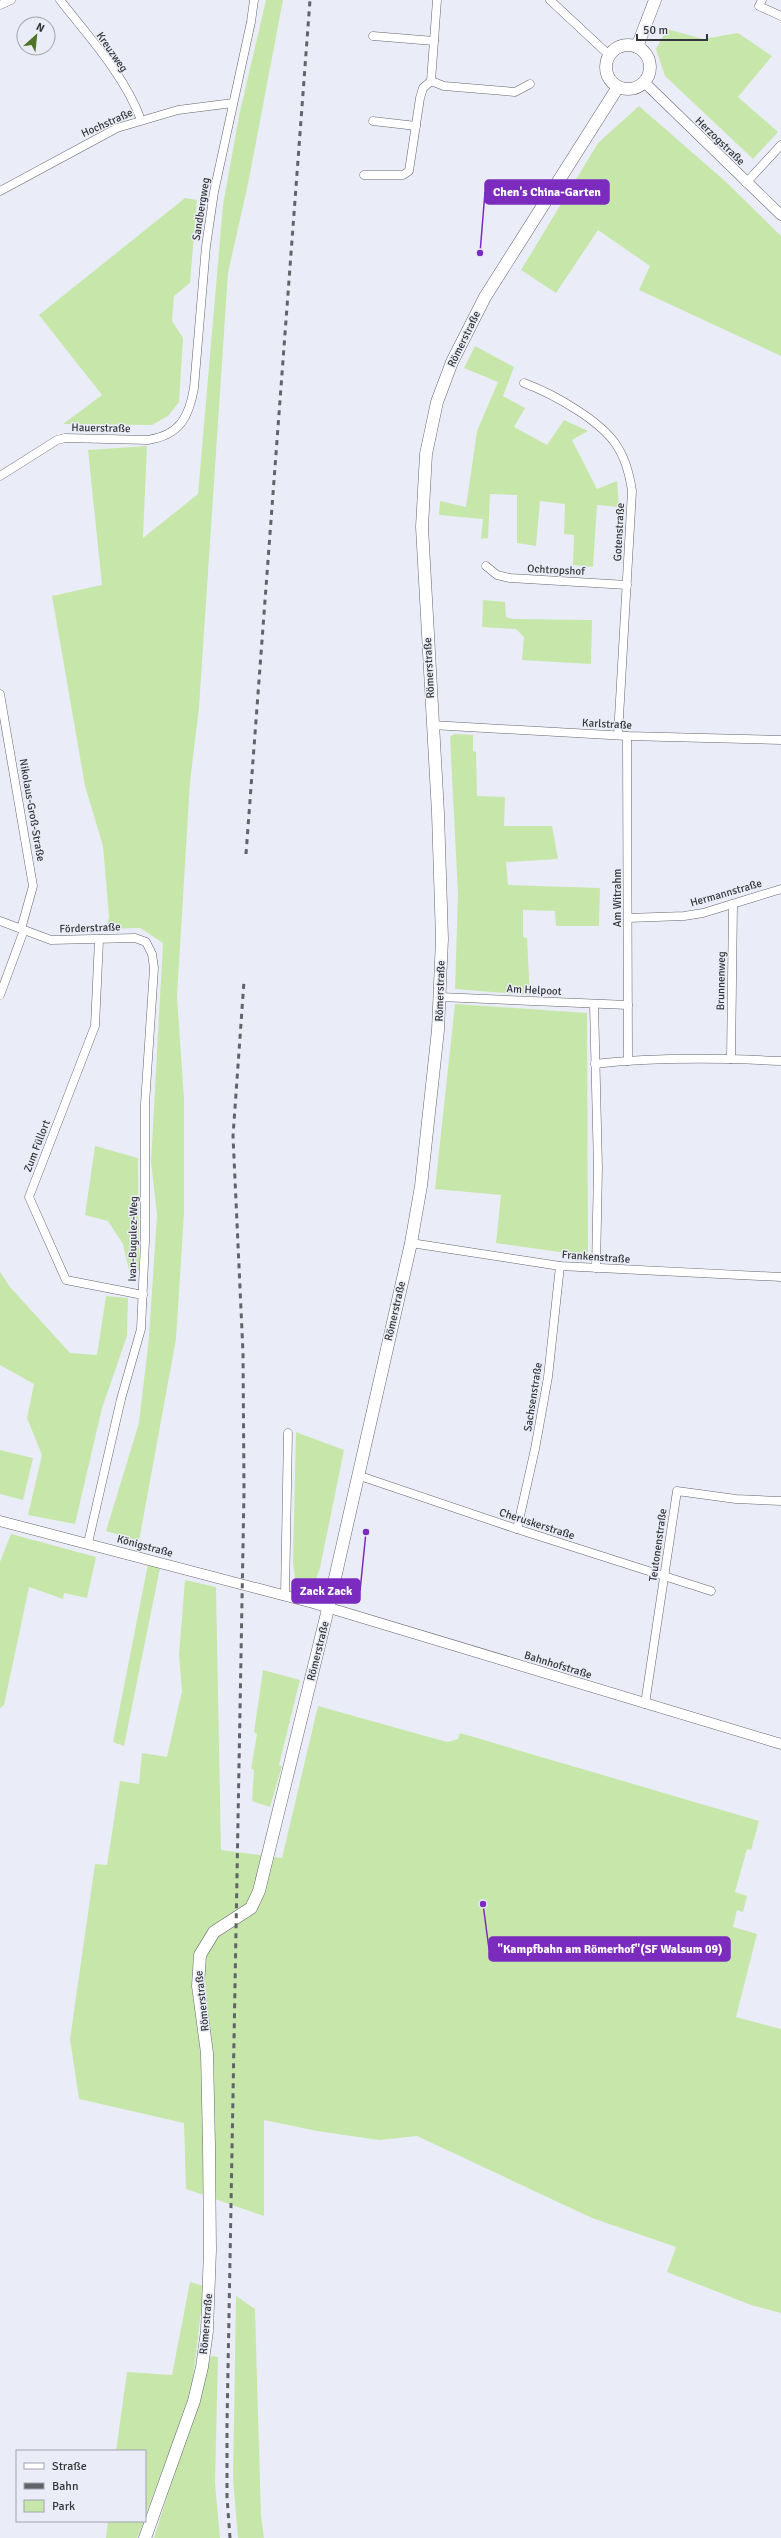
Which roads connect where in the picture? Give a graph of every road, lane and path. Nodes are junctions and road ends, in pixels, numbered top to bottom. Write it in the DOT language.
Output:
graph roads {
  1 [pos="11,0"];
  2 [pos="60,0"];
  3 [pos="254,0"];
  4 [pos="438,0"];
  5 [pos="550,0"];
  6 [pos="655,0"];
  7 [pos="762,0"];
  8 [pos="0,5"];
  9 [pos="781,16"];
  10 [pos="373,36"];
  11 [pos="434,41"];
  12 [pos="637,47"];
  13 [pos="609,55"];
  14 [pos="432,81"];
  15 [pos="644,82"];
  16 [pos="530,84"];
  17 [pos="618,87"];
  18 [pos="233,103"];
  19 [pos="140,120"];
  20 [pos="373,121"];
  21 [pos="416,126"];
  22 [pos="781,145"];
  23 [pos="364,175"];
  24 [pos="746,183"];
  25 [pos="0,191"];
  26 [pos="781,215"];
  27 [pos="524,383"];
  28 [pos="183,423"];
  29 [pos="0,476"];
  30 [pos="486,566"];
  31 [pos="628,585"];
  32 [pos="0,694"];
  33 [pos="432,725"];
  34 [pos="618,735"];
  35 [pos="627,736"];
  36 [pos="781,740"];
  37 [pos="781,889"];
  38 [pos="734,904"];
  39 [pos="628,918"];
  40 [pos="0,921"];
  41 [pos="22,930"];
  42 [pos="135,938"];
  43 [pos="99,940"];
  44 [pos="0,995"];
  45 [pos="440,997"];
  46 [pos="594,1004"];
  47 [pos="628,1004"];
  48 [pos="731,1059"];
  49 [pos="628,1061"];
  50 [pos="781,1061"];
  51 [pos="595,1064"];
  52 [pos="412,1243"];
  53 [pos="560,1266"];
  54 [pos="596,1268"];
  55 [pos="781,1277"];
  56 [pos="143,1295"];
  57 [pos="288,1433"];
  58 [pos="357,1475"];
  59 [pos="781,1501"];
  60 [pos="0,1521"];
  61 [pos="517,1530"];
  62 [pos="88,1543"];
  63 [pos="665,1577"];
  64 [pos="711,1591"];
  65 [pos="285,1595"];
  66 [pos="328,1609"];
  67 [pos="646,1704"];
  68 [pos="781,1744"];
  69 [pos="145,2538"];
  1 -- 8 [label="street"];
  2 -- 19 [label="street, Kreuzweg"];
  3 -- 18 [label="street, Sandbergweg"];
  4 -- 11 [label="street"];
  5 -- 13 [label="street"];
  6 -- 12 [label="main road"];
  7 -- 9 [label="street"];
  10 -- 11 [label="street"];
  11 -- 14 [label="street"];
  12 -- 13 [label="main road"];
  12 -- 15 [label="main road"];
  13 -- 17 [label="main road"];
  14 -- 16 [label="street"];
  14 -- 21 [label="street"];
  15 -- 17 [label="main road"];
  15 -- 24 [label="street, Herzogstraße"];
  17 -- 33 [label="main road, Römerstraße"];
  18 -- 19 [label="street, Hochstraße"];
  18 -- 28 [label="street, Sandbergweg"];
  19 -- 25 [label="street, Hochstraße"];
  20 -- 21 [label="street"];
  21 -- 23 [label="street"];
  22 -- 24 [label="street"];
  24 -- 26 [label="street, Herzogstraße"];
  27 -- 31 [label="street, Gotenstraße"];
  28 -- 29 [label="street, Hauerstraße"];
  30 -- 31 [label="street, Ochtropshof"];
  31 -- 34 [label="street, Gotenstraße"];
  32 -- 41 [label="street, Nikolaus-Groß-Straße"];
  33 -- 34 [label="street, Karlstraße"];
  33 -- 45 [label="main road, Römerstraße"];
  34 -- 35 [label="street, Karlstraße"];
  35 -- 36 [label="street, Karlstraße"];
  35 -- 39 [label="street, Am Witrahm"];
  37 -- 38 [label="street, Hermannstraße"];
  38 -- 39 [label="street, Hermannstraße"];
  38 -- 48 [label="street, Brunnenweg"];
  39 -- 47 [label="street, Am Witrahm"];
  40 -- 41 [label="street, Förderstraße"];
  41 -- 43 [label="street, Förderstraße"];
  41 -- 44 [label="street, Nikolaus-Groß-Straße"];
  42 -- 43 [label="street, Förderstraße"];
  42 -- 56 [label="street, Ivan-Bugulez-Weg"];
  43 -- 56 [label="street, Zum Füllort"];
  45 -- 46 [label="street, Am Helpoot"];
  45 -- 52 [label="main road, Römerstraße"];
  46 -- 47 [label="street, Am Helpoot"];
  46 -- 51 [label="street"];
  47 -- 49 [label="street, Am Witrahm"];
  48 -- 49 [label="street"];
  48 -- 50 [label="street"];
  49 -- 51 [label="street"];
  51 -- 54 [label="street"];
  52 -- 53 [label="street, Frankenstraße"];
  52 -- 58 [label="main road, Römerstraße"];
  53 -- 54 [label="street, Frankenstraße"];
  53 -- 61 [label="street, Sachsenstraße"];
  54 -- 55 [label="street, Frankenstraße"];
  56 -- 62 [label="street, Ivan-Bugulez-Weg"];
  57 -- 65 [label="street"];
  58 -- 61 [label="street, Cheruskerstraße"];
  58 -- 66 [label="main road, Römerstraße"];
  59 -- 63 [label="street, Teutonenstraße"];
  60 -- 62 [label="street, Königstraße"];
  61 -- 63 [label="street, Cheruskerstraße"];
  62 -- 65 [label="street, Königstraße"];
  63 -- 64 [label="street, Cheruskerstraße"];
  63 -- 67 [label="street, Teutonenstraße"];
  65 -- 66 [label="street, Königstraße"];
  66 -- 67 [label="street, Bahnhofstraße"];
  66 -- 69 [label="main road, Römerstraße"];
  67 -- 68 [label="street, Bahnhofstraße"];
}
